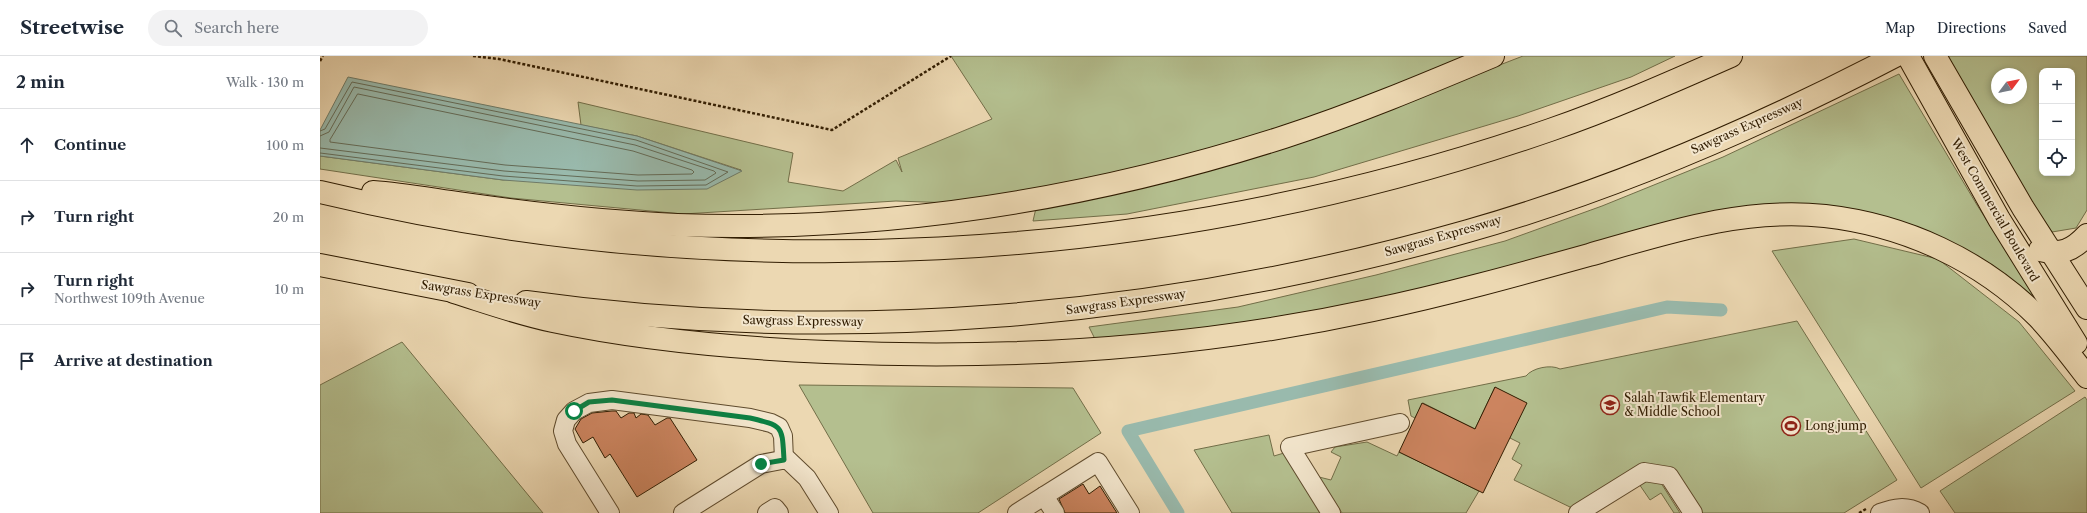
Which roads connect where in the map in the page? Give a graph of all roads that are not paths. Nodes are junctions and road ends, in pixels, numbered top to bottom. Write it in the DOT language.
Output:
graph roads {
  1 [pos="1494,56"];
  2 [pos="1731,56"];
  3 [pos="1895,56"];
  4 [pos="1908,56"];
  5 [pos="1935,56"];
  6 [pos="1970,170"];
  7 [pos="320,188"];
  8 [pos="320,192"];
  9 [pos="2087,235"];
  10 [pos="2052,253"];
  11 [pos="320,265"];
  12 [pos="454,292"];
  13 [pos="2087,308"];
  14 [pos="2087,360"];
  15 [pos="2087,377"];
  16 [pos="1400,422"];
  17 [pos="786,460"];
  18 [pos="1044,496"];
  19 [pos="610,513"];
  20 [pos="683,513"];
  21 [pos="767,513"];
  22 [pos="779,513"];
  23 [pos="829,513"];
  24 [pos="1017,513"];
  25 [pos="1055,513"];
  26 [pos="1130,513"];
  27 [pos="1331,513"];
  28 [pos="1578,513"];
  29 [pos="1693,513"];
  30 [pos="1880,513"];
  31 [pos="1920,513"];
  1 -- 7 [label="highway"];
  2 -- 8 [label="highway"];
  3 -- 12 [label="highway, Sawgrass Expressway"];
  4 -- 6 [label="highway, West Commercial Boulevard"];
  5 -- 10 [label="highway, West Commercial Boulevard"];
  6 -- 10 [label="highway"];
  6 -- 14 [label="highway, West Commercial Boulevard"];
  9 -- 10 [label="highway"];
  10 -- 13 [label="highway, West Commercial Boulevard"];
  11 -- 12 [label="highway, Sawgrass Expressway"];
  12 -- 15 [label="highway"];
  16 -- 27 [label="street"];
  17 -- 19 [label="street"];
  17 -- 20 [label="street"];
  17 -- 23 [label="street"];
  18 -- 24 [label="street"];
  18 -- 25 [label="street"];
  18 -- 26 [label="street"];
  21 -- 22 [label="street"];
  28 -- 29 [label="street"];
  30 -- 31 [label="street"];
}
